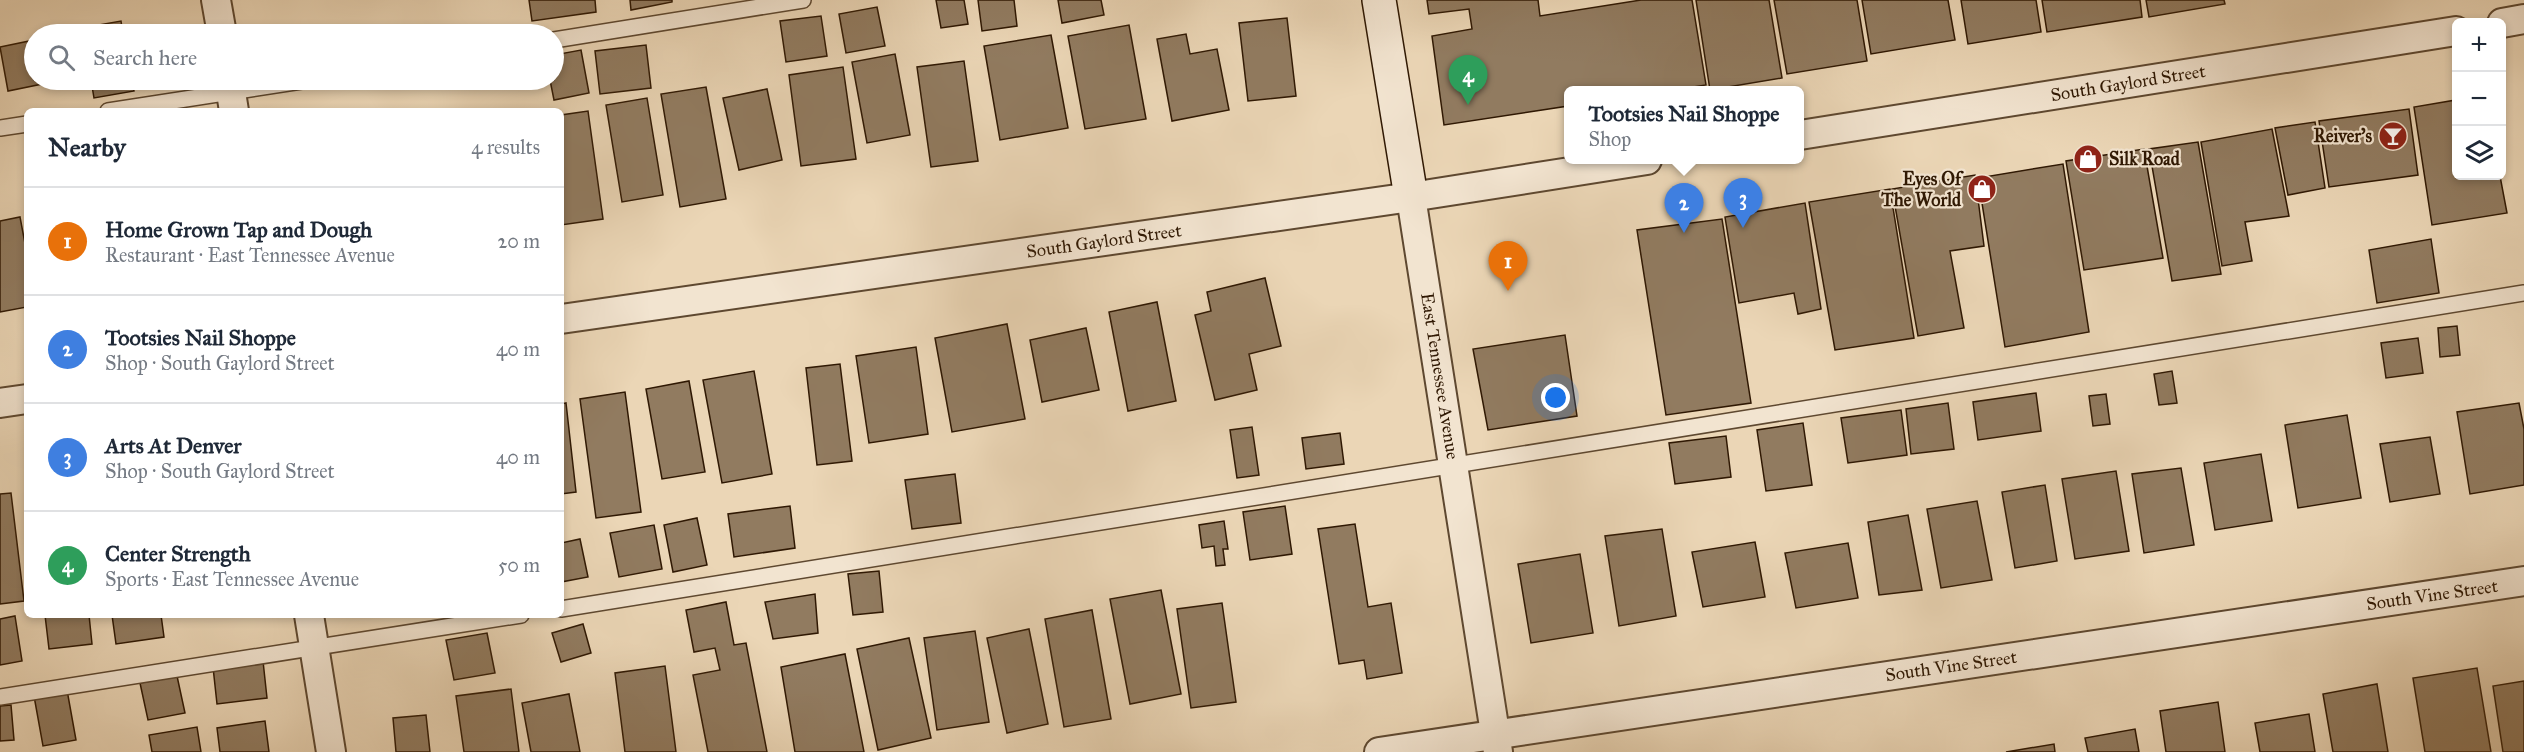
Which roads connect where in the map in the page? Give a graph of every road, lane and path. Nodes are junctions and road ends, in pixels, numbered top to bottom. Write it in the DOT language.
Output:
graph roads {
  1 [pos="216,0"];
  2 [pos="803,0"];
  3 [pos="1379,0"];
  4 [pos="2524,19"];
  5 [pos="2506,22"];
  6 [pos="220,24"];
  7 [pos="2452,32"];
  8 [pos="564,38"];
  9 [pos="253,90"];
  10 [pos="231,94"];
  11 [pos="130,108"];
  12 [pos="24,124"];
  13 [pos="0,128"];
  14 [pos="1804,134"];
  15 [pos="1616,164"];
  16 [pos="1412,197"];
  17 [pos="2524,293"];
  18 [pos="564,319"];
  19 [pos="24,399"];
  20 [pos="0,403"];
  21 [pos="1455,465"];
  22 [pos="2524,581"];
  23 [pos="564,609"];
  24 [pos="309,618"];
  25 [pos="502,618"];
  26 [pos="314,648"];
  27 [pos="0,697"];
  28 [pos="1497,743"];
  29 [pos="331,752"];
  30 [pos="1379,752"];
  1 -- 6 [label="street"];
  2 -- 8 [label="lane"];
  3 -- 16 [label="street, East Tennessee Avenue"];
  4 -- 5 [label="street"];
  7 -- 14 [label="street, South Gaylord Street"];
  9 -- 10 [label="lane"];
  10 -- 11 [label="lane"];
  12 -- 13 [label="lane"];
  15 -- 16 [label="street, South Gaylord Street"];
  16 -- 18 [label="street, South Gaylord Street"];
  16 -- 21 [label="street, East Tennessee Avenue"];
  17 -- 21 [label="lane"];
  19 -- 20 [label="street"];
  21 -- 23 [label="lane"];
  21 -- 28 [label="street, East Tennessee Avenue"];
  22 -- 28 [label="street, South Vine Street"];
  24 -- 26 [label="street"];
  25 -- 26 [label="lane"];
  26 -- 27 [label="lane"];
  26 -- 29 [label="street"];
  28 -- 30 [label="street, South Vine Street"];
}
